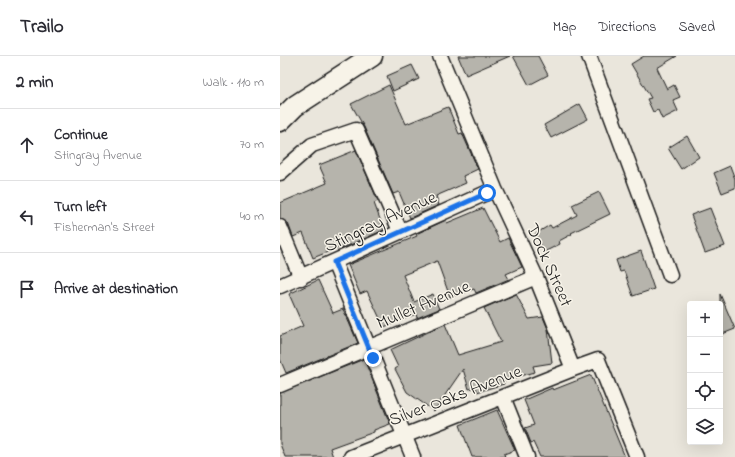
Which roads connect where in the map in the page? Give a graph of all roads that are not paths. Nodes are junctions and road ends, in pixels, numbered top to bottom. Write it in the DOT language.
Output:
graph roads {
  1 [pos="372,56"];
  2 [pos="440,56"];
  3 [pos="589,56"];
  4 [pos="280,121"];
  5 [pos="280,173"];
  6 [pos="495,189"];
  7 [pos="280,227"];
  8 [pos="400,232"];
  9 [pos="334,262"];
  10 [pos="670,274"];
  11 [pos="536,277"];
  12 [pos="301,278"];
  13 [pos="280,286"];
  14 [pos="369,348"];
  15 [pos="573,369"];
  16 [pos="280,385"];
  17 [pos="503,397"];
  18 [pos="404,435"];
  19 [pos="350,457"];
  20 [pos="413,457"];
  21 [pos="527,457"];
  22 [pos="637,457"];
  1 -- 4 [label="street"];
  2 -- 6 [label="street, Dock Street"];
  3 -- 10 [label="street"];
  5 -- 8 [label="street"];
  6 -- 8 [label="street, Stingray Avenue"];
  6 -- 11 [label="street, Dock Street"];
  7 -- 12 [label="street"];
  8 -- 9 [label="street, Stingray Avenue"];
  9 -- 12 [label="street, Stingray Avenue"];
  9 -- 14 [label="street"];
  11 -- 14 [label="street, Mullet Avenue"];
  11 -- 15 [label="street, Dock Street"];
  12 -- 13 [label="street, Stingray Avenue"];
  14 -- 16 [label="street, Mullet Avenue"];
  14 -- 18 [label="street"];
  15 -- 17 [label="street, Silver Oaks Avenue"];
  15 -- 22 [label="street"];
  17 -- 18 [label="street, Silver Oaks Avenue"];
  17 -- 21 [label="street"];
  18 -- 19 [label="street, Silver Oaks Avenue"];
  18 -- 20 [label="street"];
}
